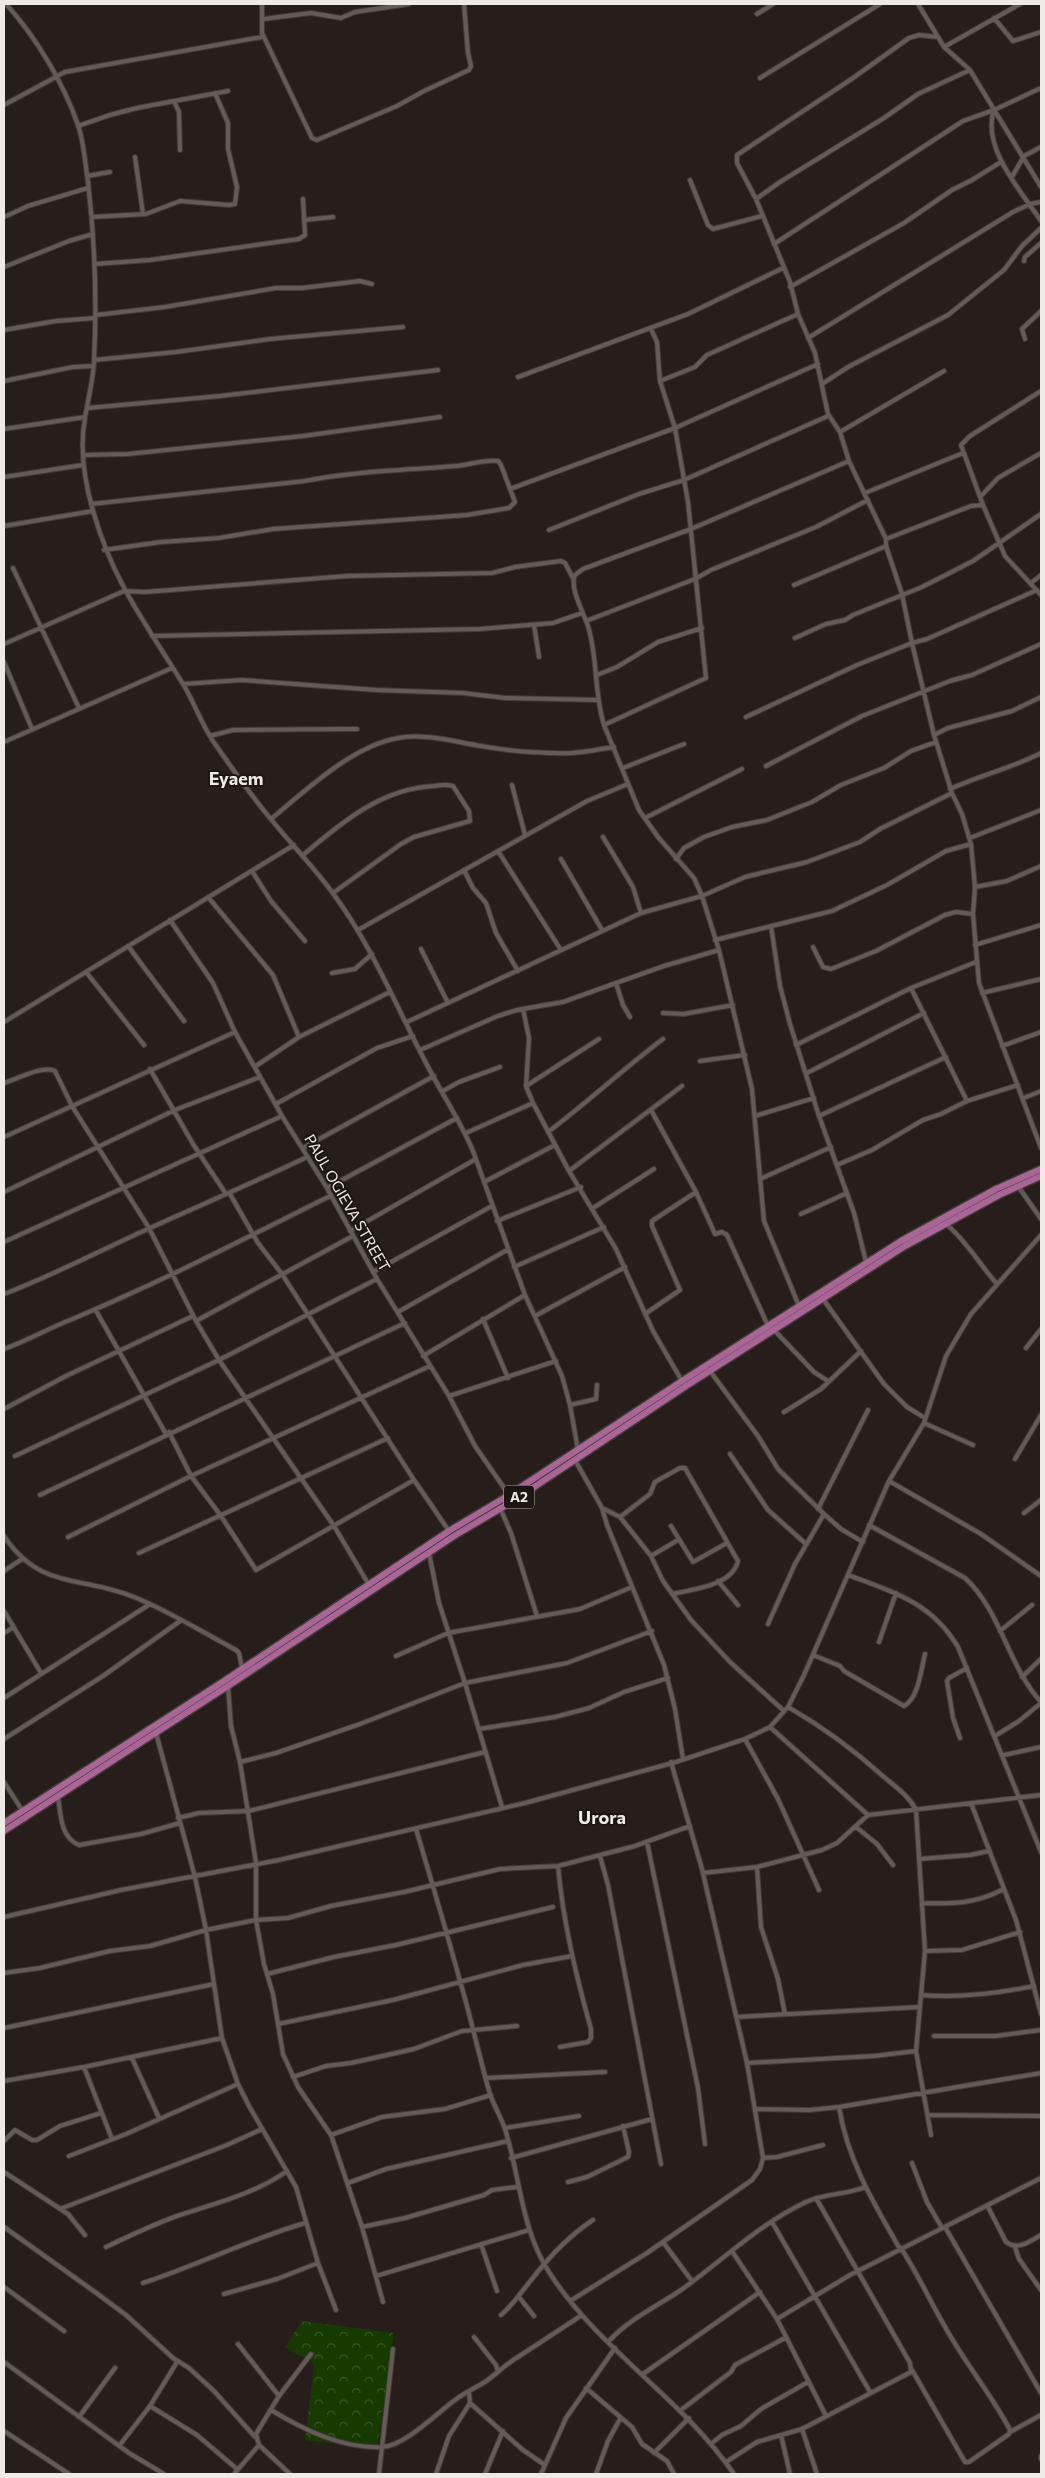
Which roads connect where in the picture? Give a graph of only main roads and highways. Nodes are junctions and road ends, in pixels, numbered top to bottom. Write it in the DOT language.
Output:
graph roads {
  1 [pos="1041,1169"];
  2 [pos="1041,1176"];
  3 [pos="4,1823"];
  4 [pos="4,1831"];
  1 -- 3 [label="highway, A2"];
  2 -- 4 [label="highway, A2"];
}
